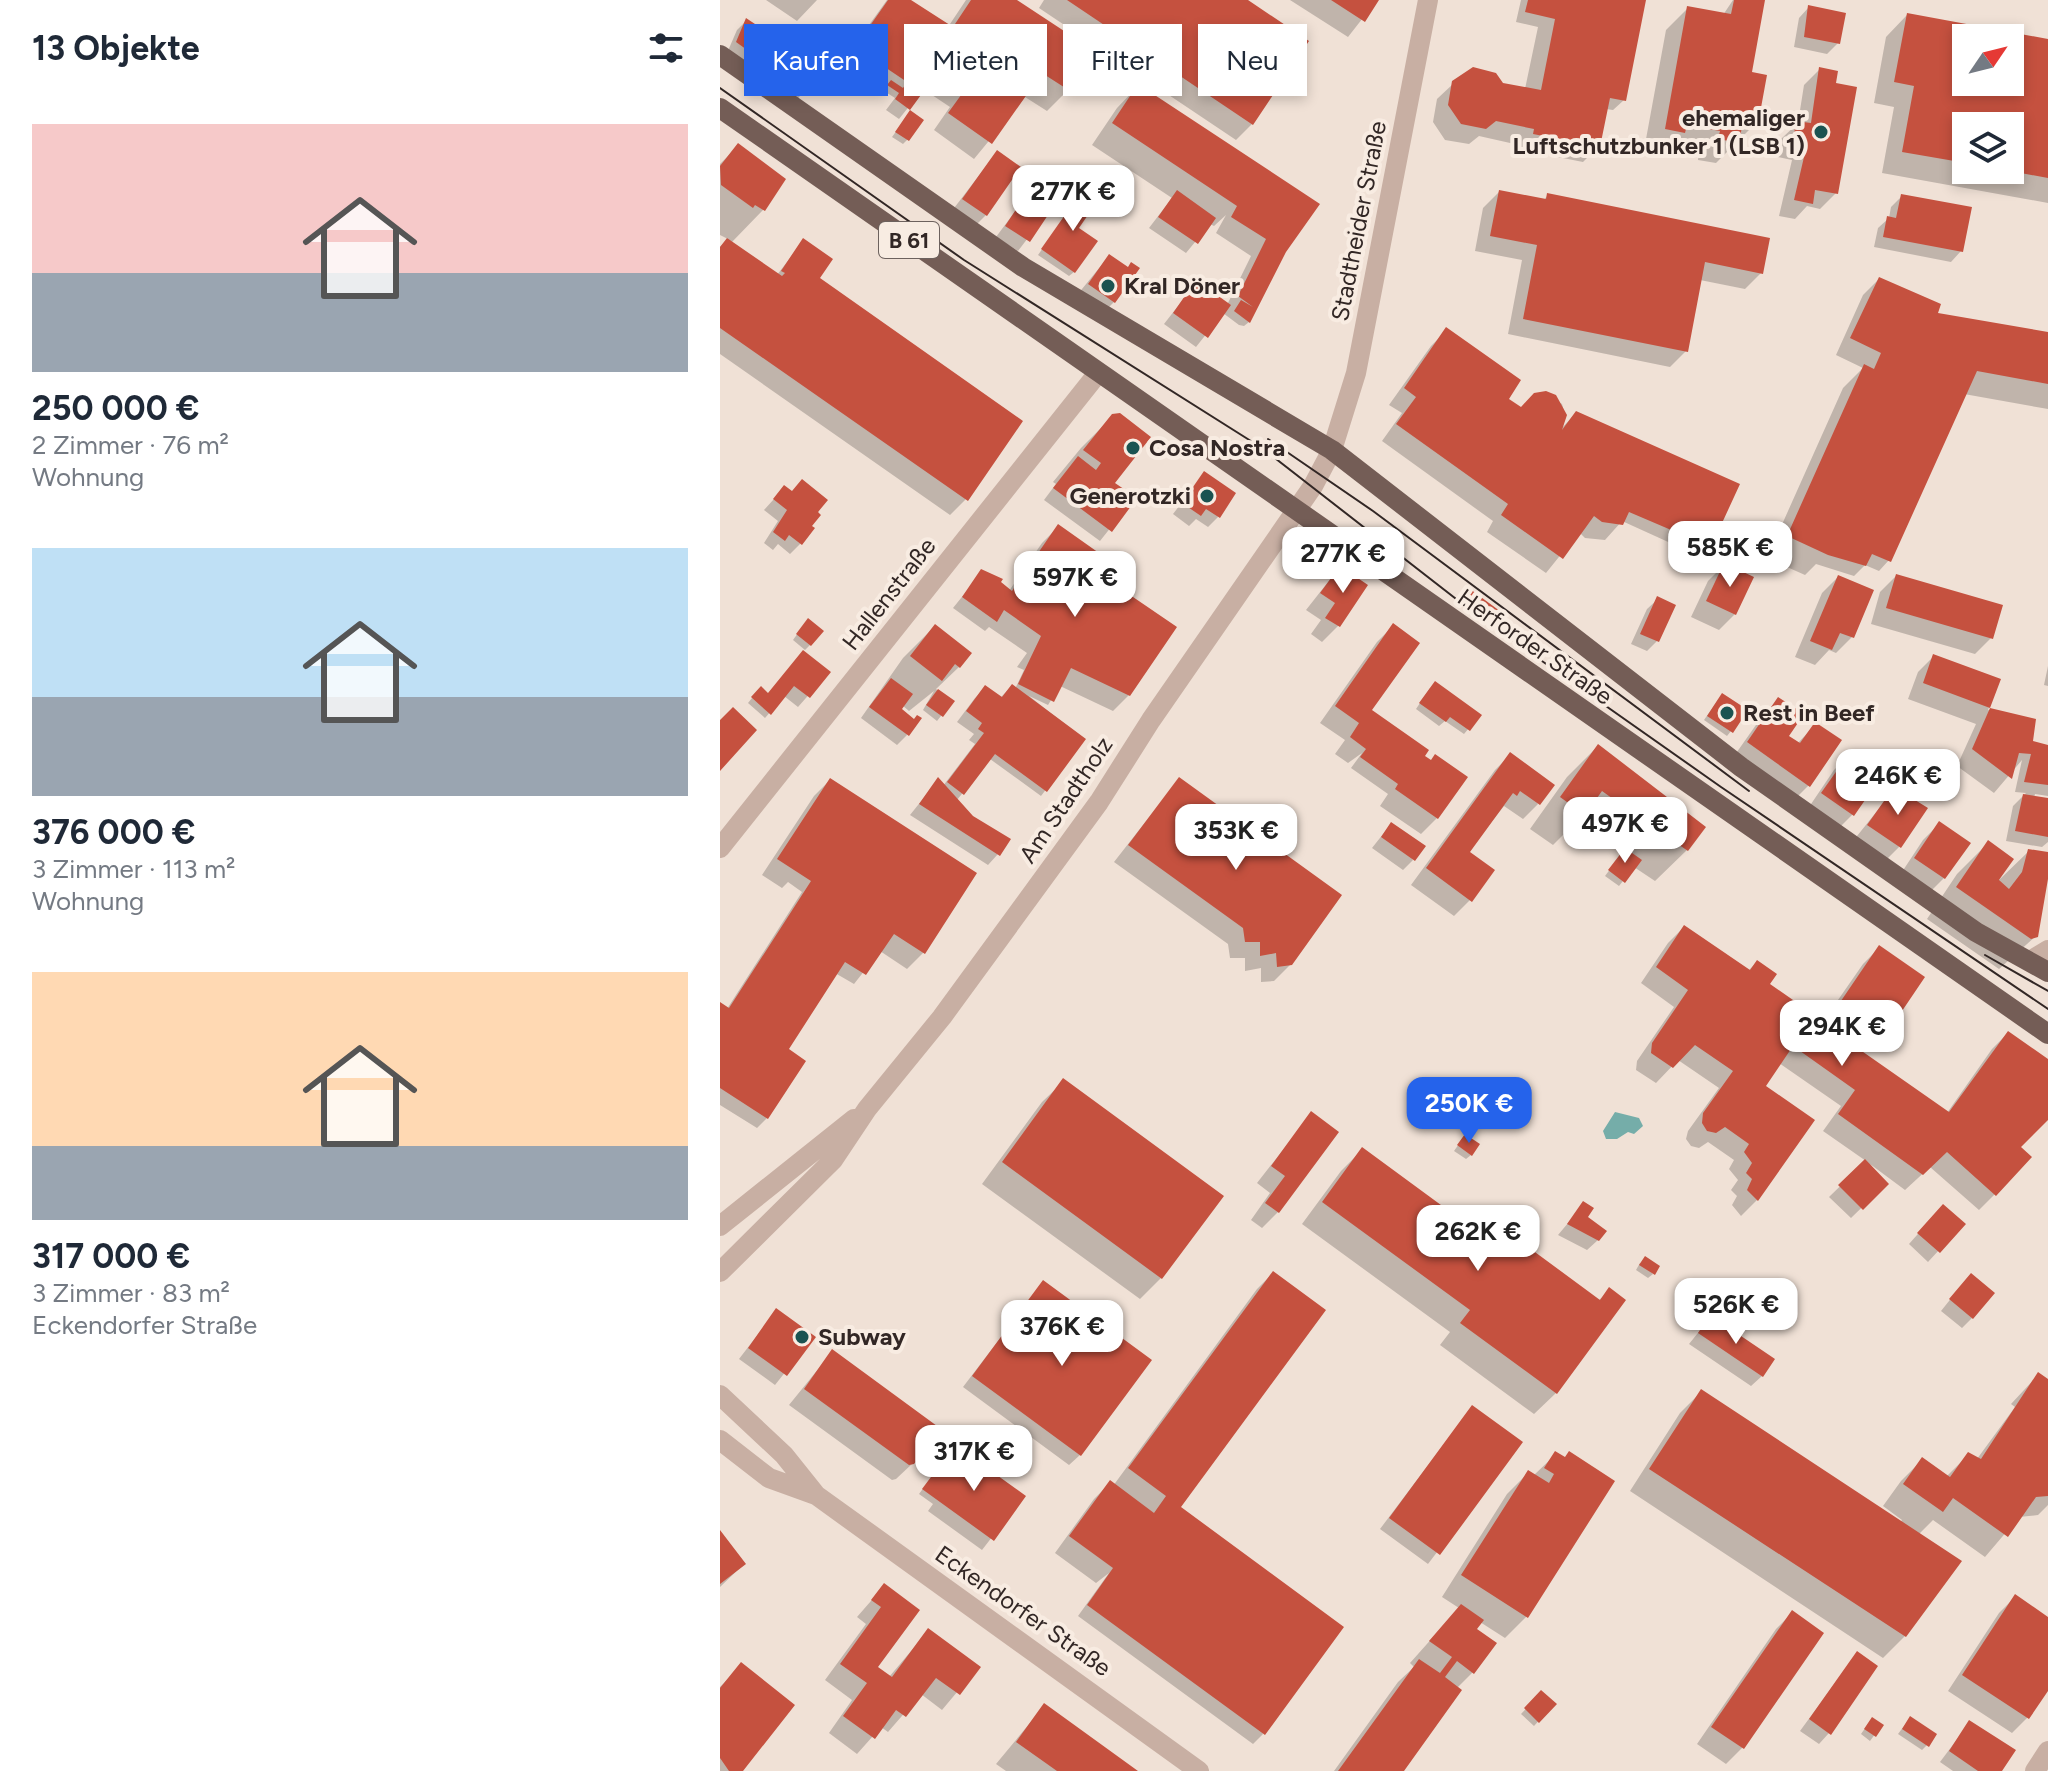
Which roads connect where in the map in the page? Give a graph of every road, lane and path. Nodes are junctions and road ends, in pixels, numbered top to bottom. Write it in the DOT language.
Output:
graph roads {
  1 [pos="1428,0"];
  2 [pos="720,55"];
  3 [pos="720,108"];
  4 [pos="1098,373"];
  5 [pos="1332,450"];
  6 [pos="1298,513"];
  7 [pos="720,848"];
  8 [pos="2048,950"];
  9 [pos="2030,961"];
  10 [pos="2048,972"];
  11 [pos="2048,1034"];
  12 [pos="867,1109"];
  13 [pos="725,1218"];
  14 [pos="720,1272"];
  15 [pos="720,1395"];
  16 [pos="720,1440"];
  17 [pos="816,1495"];
  18 [pos="2048,1751"];
  19 [pos="1199,1771"];
  20 [pos="2035,1771"];
  1 -- 5 [label="street, Stadtheider Straße"];
  2 -- 5 [label="main road, Herforder Straße / B 61"];
  3 -- 4 [label="main road, Herforder Straße / B 61"];
  4 -- 6 [label="main road, Herforder Straße / B 61"];
  4 -- 7 [label="street, Hallenstraße"];
  5 -- 6 [label="street, Stadtheider Straße"];
  5 -- 9 [label="main road, Herforder Straße / B 61"];
  6 -- 11 [label="main road, Herforder Straße / B 61"];
  6 -- 12 [label="street, Am Stadtholz"];
  8 -- 9 [label="street"];
  9 -- 10 [label="main road, Herforder Straße / B 61"];
  12 -- 13 [label="street, Am Stadtholz"];
  12 -- 14 [label="street, Am Stadtholz"];
  15 -- 17 [label="street, Eckendorfer Straße"];
  16 -- 17 [label="street, Eckendorfer Straße"];
  17 -- 19 [label="street, Eckendorfer Straße"];
  18 -- 20 [label="street"];
}
